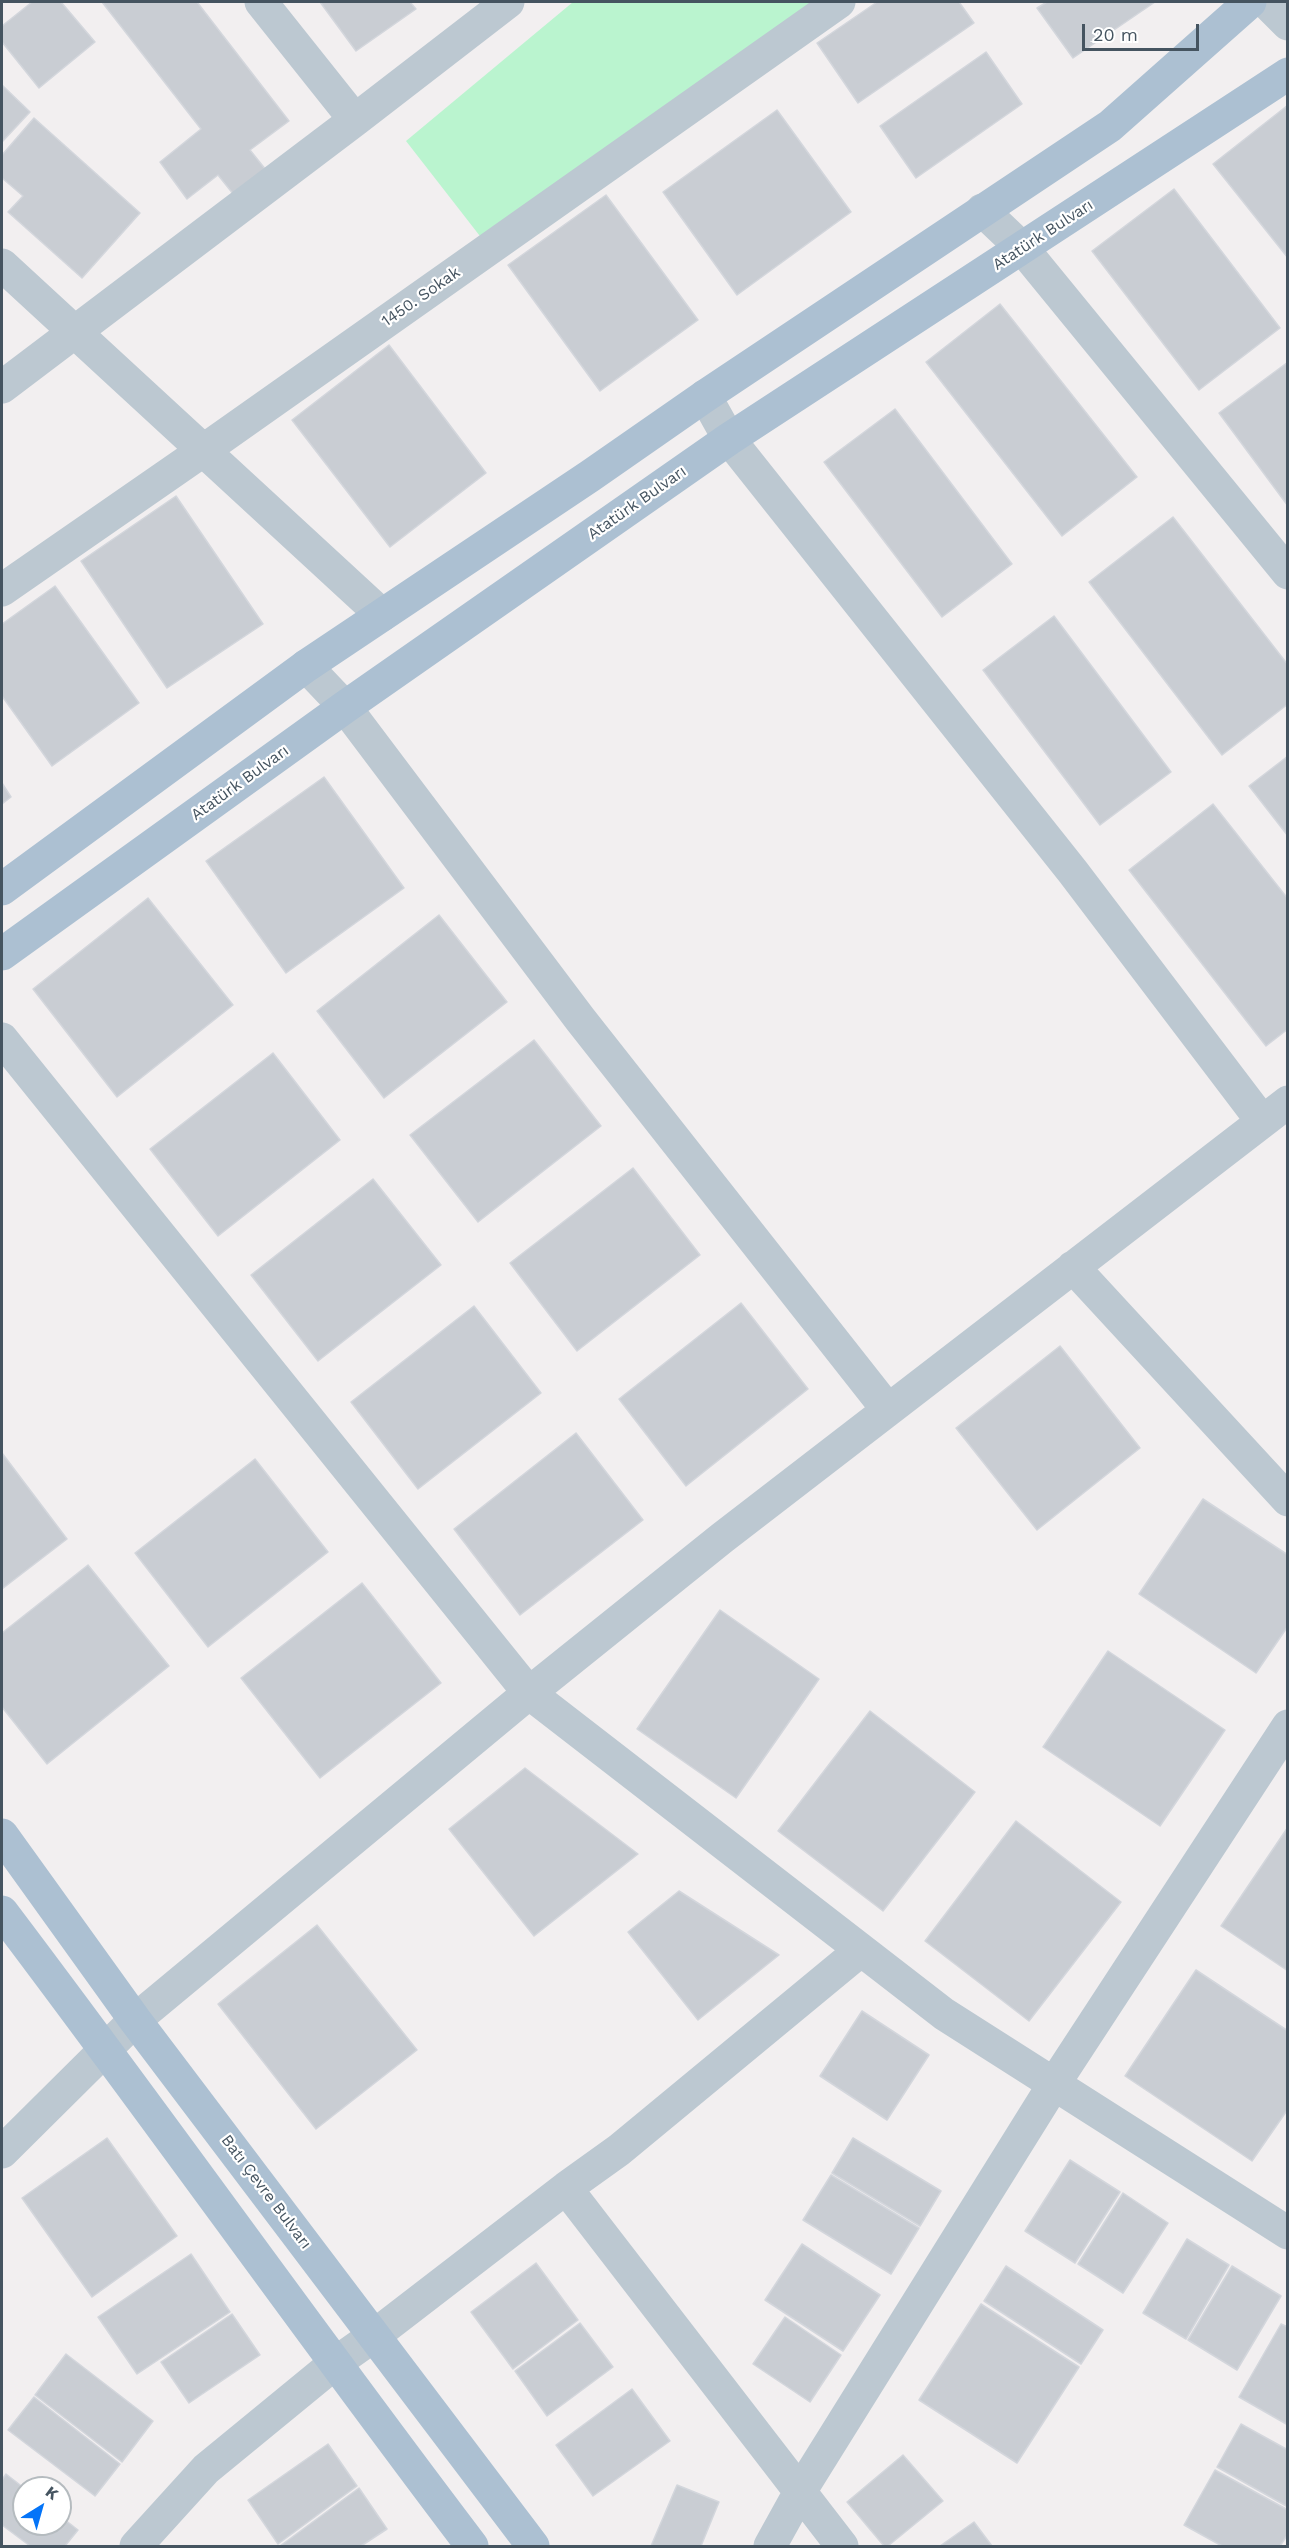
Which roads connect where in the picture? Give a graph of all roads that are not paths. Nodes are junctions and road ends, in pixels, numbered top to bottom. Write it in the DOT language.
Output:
graph roads {
  1 [pos="261,2"];
  2 [pos="508,2"];
  3 [pos="839,2"];
  4 [pos="1250,2"];
  5 [pos="1266,2"];
  6 [pos="1287,24"];
  7 [pos="1287,74"];
  8 [pos="355,120"];
  9 [pos="982,210"];
  10 [pos="1023,249"];
  11 [pos="2,265"];
  12 [pos="76,333"];
  13 [pos="2,387"];
  14 [pos="705,396"];
  15 [pos="729,439"];
  16 [pos="204,450"];
  17 [pos="1287,573"];
  18 [pos="2,590"];
  19 [pos="382,615"];
  20 [pos="306,666"];
  21 [pos="345,707"];
  22 [pos="2,889"];
  23 [pos="2,954"];
  24 [pos="2,1039"];
  25 [pos="1287,1102"];
  26 [pos="1262,1121"];
  27 [pos="1074,1267"];
  28 [pos="888,1410"];
  29 [pos="1287,1500"];
  30 [pos="529,1693"];
  31 [pos="1287,1726"];
  32 [pos="2,1835"];
  33 [pos="2,1912"];
  34 [pos="861,1950"];
  35 [pos="135,2020"];
  36 [pos="106,2050"];
  37 [pos="1053,2084"];
  38 [pos="2,2152"];
  39 [pos="566,2188"];
  40 [pos="1287,2233"];
  41 [pos="375,2336"];
  42 [pos="334,2364"];
  43 [pos="801,2490"];
  44 [pos="136,2547"];
  45 [pos="472,2547"];
  46 [pos="532,2547"];
  47 [pos="770,2547"];
  48 [pos="842,2547"];
  1 -- 8 [label="street"];
  2 -- 8 [label="street"];
  3 -- 16 [label="street, 1450. Sokak"];
  4 -- 9 [label="main road"];
  5 -- 6 [label="street"];
  7 -- 10 [label="main road, Atatürk Bulvarı"];
  8 -- 12 [label="street"];
  9 -- 10 [label="street"];
  9 -- 14 [label="main road"];
  10 -- 15 [label="main road, Atatürk Bulvarı"];
  10 -- 17 [label="street"];
  11 -- 12 [label="street"];
  12 -- 13 [label="street"];
  12 -- 16 [label="street"];
  14 -- 15 [label="street"];
  14 -- 19 [label="main road"];
  15 -- 21 [label="main road, Atatürk Bulvarı"];
  15 -- 26 [label="street"];
  16 -- 18 [label="street, 1450. Sokak"];
  16 -- 19 [label="street"];
  19 -- 20 [label="main road"];
  20 -- 21 [label="street"];
  20 -- 22 [label="main road"];
  21 -- 23 [label="main road, Atatürk Bulvarı"];
  21 -- 28 [label="street"];
  24 -- 30 [label="street"];
  25 -- 26 [label="street"];
  26 -- 27 [label="street"];
  27 -- 28 [label="street"];
  27 -- 29 [label="street"];
  28 -- 30 [label="street"];
  30 -- 34 [label="street"];
  30 -- 35 [label="street"];
  31 -- 37 [label="street"];
  32 -- 35 [label="main road, Batı Çevre Bulvarı"];
  33 -- 36 [label="main road"];
  34 -- 37 [label="street"];
  34 -- 39 [label="street"];
  35 -- 36 [label="street"];
  35 -- 41 [label="main road, Batı Çevre Bulvarı"];
  36 -- 38 [label="street"];
  36 -- 42 [label="main road"];
  37 -- 40 [label="street"];
  37 -- 43 [label="street"];
  39 -- 41 [label="street"];
  39 -- 43 [label="street"];
  41 -- 42 [label="street"];
  41 -- 46 [label="main road, Batı Çevre Bulvarı"];
  42 -- 44 [label="street"];
  42 -- 45 [label="main road"];
  43 -- 47 [label="street"];
  43 -- 48 [label="street"];
}
